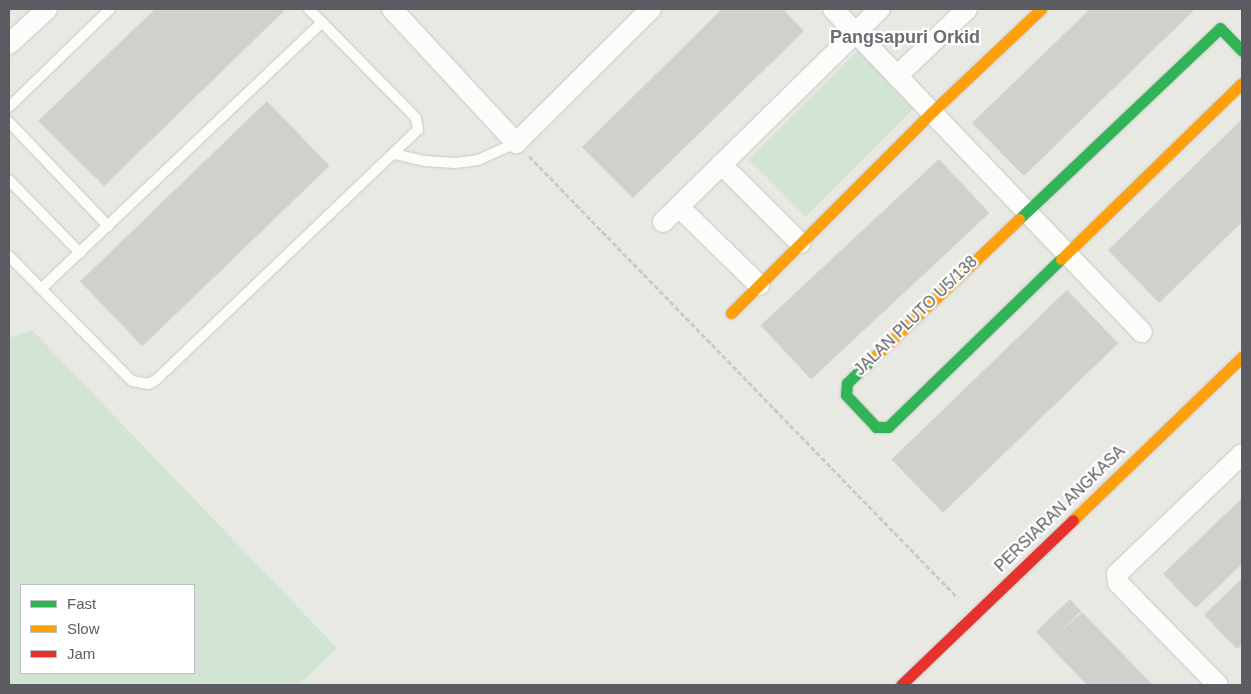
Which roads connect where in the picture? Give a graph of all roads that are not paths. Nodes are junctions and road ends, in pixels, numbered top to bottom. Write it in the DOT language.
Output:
graph roads {
  1 [pos="47,9"];
  2 [pos="110,9"];
  3 [pos="309,9"];
  4 [pos="392,9"];
  5 [pos="651,9"];
  6 [pos="833,9"];
  7 [pos="880,9"];
  8 [pos="967,9"];
  9 [pos="1041,9"];
  10 [pos="322,22"];
  11 [pos="856,32"];
  12 [pos="9,44"];
  13 [pos="1242,51"];
  14 [pos="897,76"];
  15 [pos="1242,83"];
  16 [pos="9,107"];
  17 [pos="932,112"];
  18 [pos="9,122"];
  19 [pos="516,143"];
  20 [pos="394,154"];
  21 [pos="721,164"];
  22 [pos="9,180"];
  23 [pos="679,207"];
  24 [pos="1027,211"];
  25 [pos="663,222"];
  26 [pos="108,226"];
  27 [pos="800,243"];
  28 [pos="80,252"];
  29 [pos="1066,252"];
  30 [pos="9,256"];
  31 [pos="759,285"];
  32 [pos="42,288"];
  33 [pos="731,313"];
  34 [pos="1142,332"];
  35 [pos="1242,357"];
  36 [pos="1242,454"];
  37 [pos="901,685"];
  38 [pos="1218,685"];
  1 -- 12 [label="street"];
  2 -- 16 [label="lane"];
  3 -- 10 [label="lane"];
  4 -- 19 [label="street"];
  5 -- 19 [label="street"];
  6 -- 11 [label="street"];
  7 -- 11 [label="street"];
  8 -- 14 [label="street"];
  9 -- 17 [label="street"];
  10 -- 20 [label="lane"];
  10 -- 26 [label="lane"];
  11 -- 14 [label="street"];
  11 -- 21 [label="street"];
  13 -- 24 [label="street, JALAN PLUTO U5/138"];
  14 -- 17 [label="street"];
  15 -- 29 [label="street, JALAN PLUTO U5/138"];
  17 -- 24 [label="street"];
  17 -- 27 [label="street"];
  18 -- 26 [label="lane"];
  19 -- 20 [label="lane"];
  20 -- 32 [label="lane"];
  21 -- 23 [label="street"];
  21 -- 27 [label="street"];
  22 -- 28 [label="lane"];
  23 -- 25 [label="street"];
  23 -- 31 [label="street"];
  24 -- 29 [label="street"];
  24 -- 29 [label="street, JALAN PLUTO U5/138"];
  26 -- 28 [label="lane"];
  27 -- 31 [label="street"];
  28 -- 32 [label="lane"];
  29 -- 34 [label="street"];
  30 -- 32 [label="lane"];
  31 -- 33 [label="street"];
  35 -- 37 [label="street, PERSIARAN ANGKASA"];
  36 -- 38 [label="street"];
}
